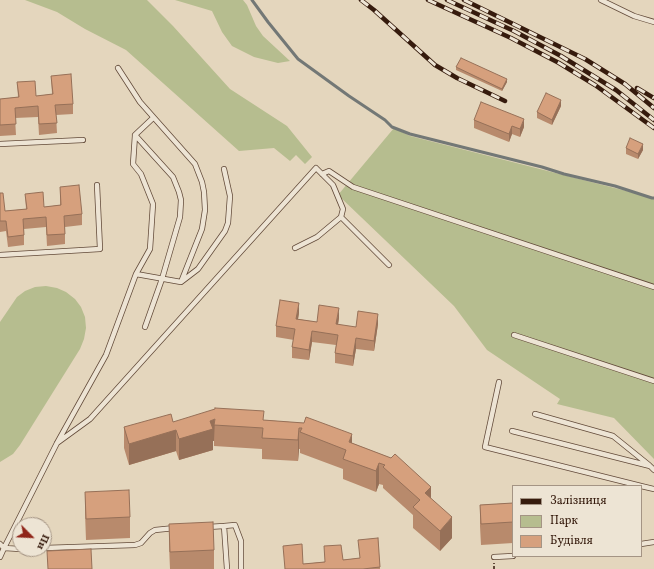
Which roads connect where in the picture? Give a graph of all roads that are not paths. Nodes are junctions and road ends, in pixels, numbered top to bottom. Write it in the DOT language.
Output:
graph roads {
  1 [pos="601,0"];
  2 [pos="654,22"];
  3 [pos="118,68"];
  4 [pos="154,118"];
  5 [pos="135,135"];
  6 [pos="83,140"];
  7 [pos="0,144"];
  8 [pos="224,169"];
  9 [pos="322,174"];
  10 [pos="97,185"];
  11 [pos="341,217"];
  12 [pos="295,248"];
  13 [pos="0,255"];
  14 [pos="389,265"];
  15 [pos="136,274"];
  16 [pos="162,279"];
  17 [pos="181,282"];
  18 [pos="654,287"];
  19 [pos="145,327"];
  20 [pos="514,335"];
  21 [pos="654,381"];
  22 [pos="499,382"];
  23 [pos="535,414"];
  24 [pos="512,431"];
  25 [pos="57,443"];
  26 [pos="652,468"];
  27 [pos="637,485"];
  28 [pos="642,486"];
  29 [pos="654,489"];
  30 [pos="224,526"];
  31 [pos="203,527"];
  32 [pos="182,528"];
  33 [pos="654,542"];
  34 [pos="642,544"];
  35 [pos="2,546"];
  36 [pos="12,548"];
  37 [pos="52,548"];
  38 [pos="512,556"];
  39 [pos="0,557"];
  40 [pos="494,557"];
  41 [pos="227,569"];
  42 [pos="241,569"];
  1 -- 2 [label="lane"];
  3 -- 4 [label="lane"];
  4 -- 5 [label="lane"];
  4 -- 17 [label="lane"];
  5 -- 15 [label="lane"];
  5 -- 16 [label="lane"];
  6 -- 7 [label="lane"];
  8 -- 17 [label="lane"];
  9 -- 11 [label="lane"];
  9 -- 18 [label="lane"];
  9 -- 25 [label="lane"];
  10 -- 13 [label="lane"];
  11 -- 12 [label="lane"];
  11 -- 14 [label="lane"];
  15 -- 16 [label="lane"];
  15 -- 25 [label="lane"];
  16 -- 17 [label="lane"];
  16 -- 19 [label="lane"];
  20 -- 21 [label="lane"];
  22 -- 27 [label="lane"];
  23 -- 26 [label="lane"];
  24 -- 26 [label="lane"];
  25 -- 35 [label="lane"];
  28 -- 29 [label="lane"];
  30 -- 31 [label="lane"];
  30 -- 41 [label="lane"];
  30 -- 42 [label="lane"];
  32 -- 37 [label="lane"];
  33 -- 34 [label="lane"];
  35 -- 36 [label="lane"];
  35 -- 39 [label="lane"];
  38 -- 40 [label="lane"];
}
